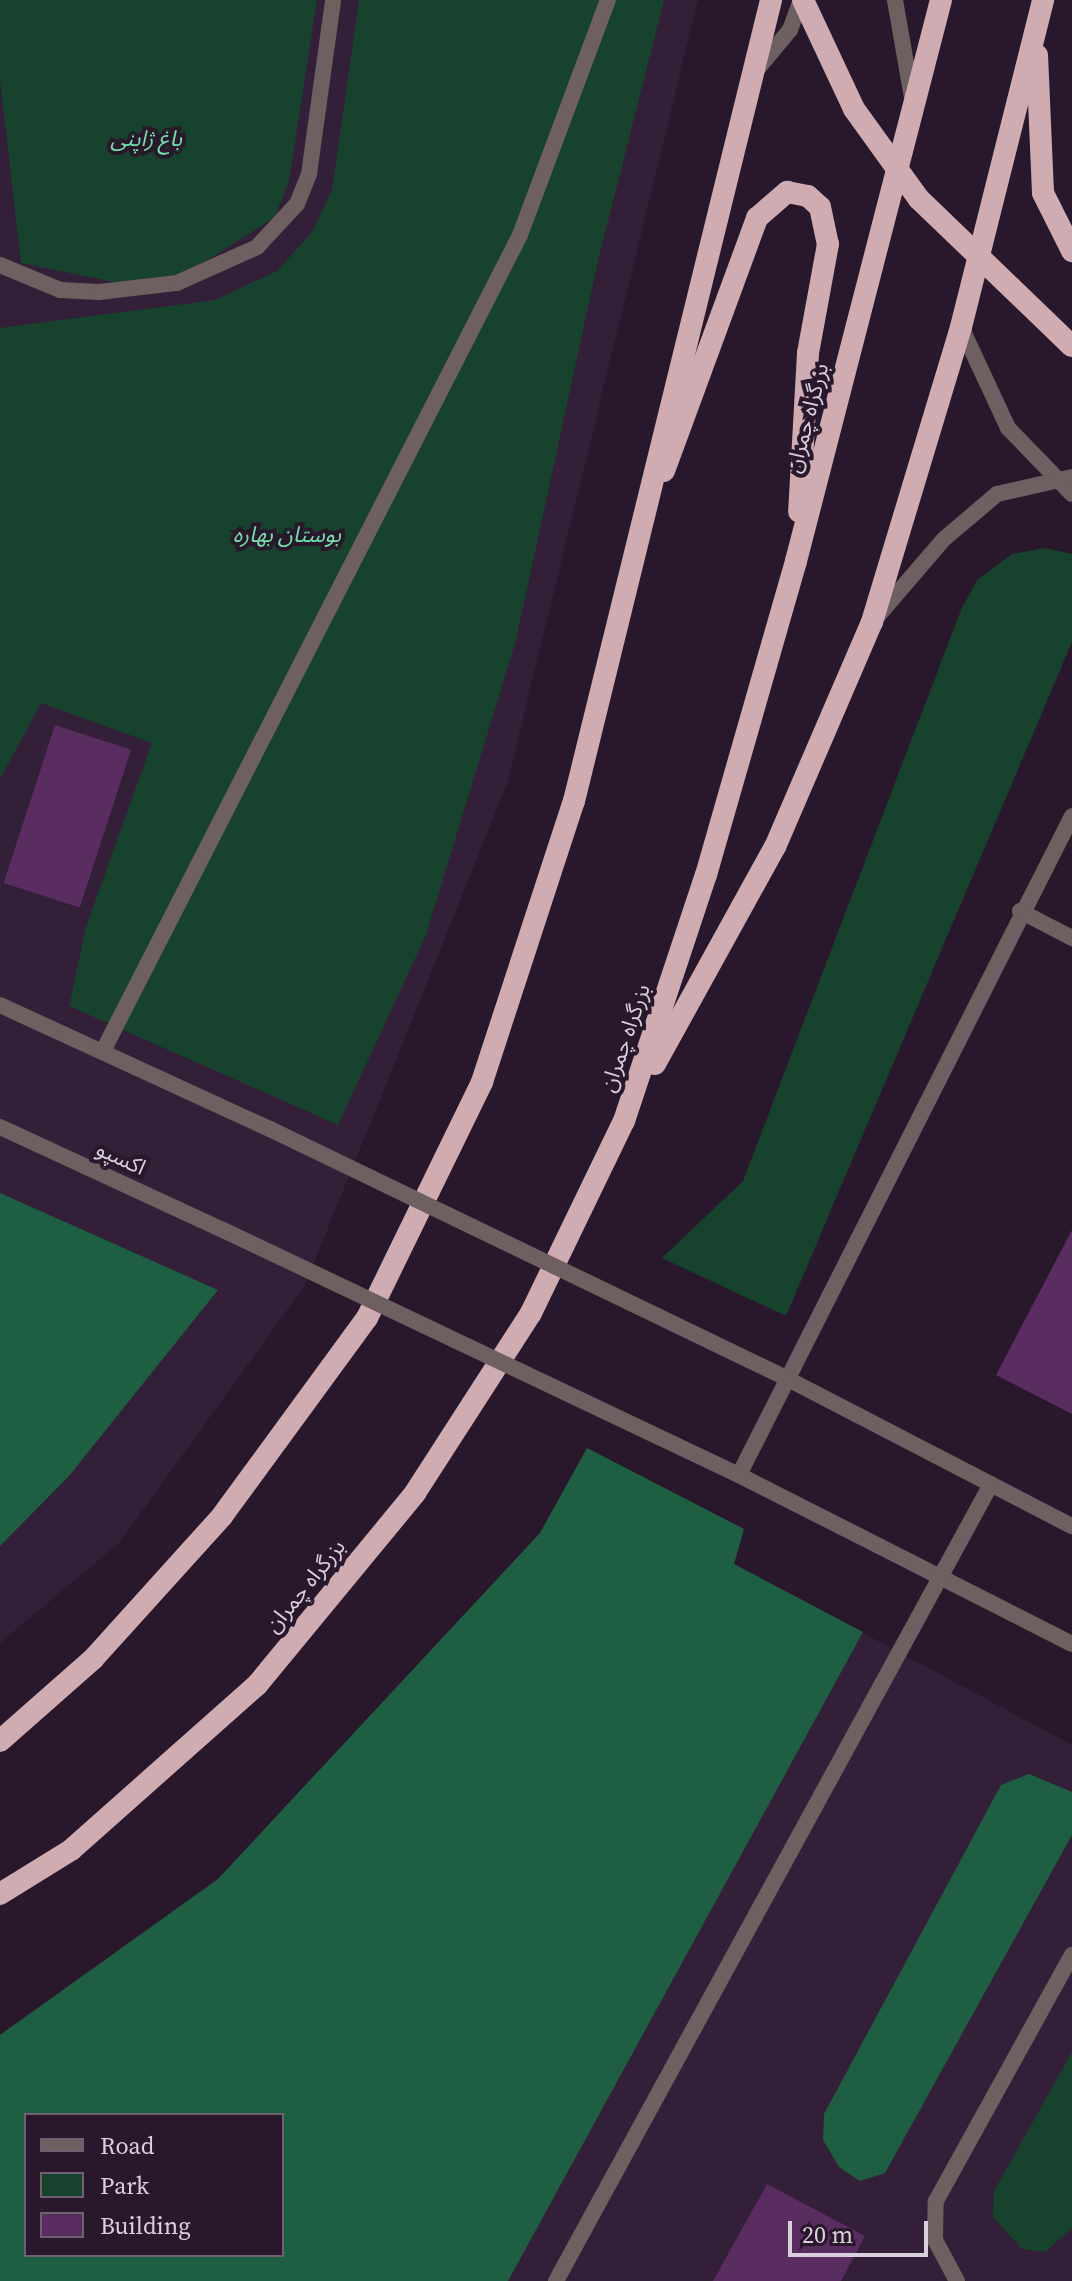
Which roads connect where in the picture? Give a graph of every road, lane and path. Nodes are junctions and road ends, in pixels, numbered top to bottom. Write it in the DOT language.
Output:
graph roads {
  1 [pos="333,0"];
  2 [pos="608,0"];
  3 [pos="771,0"];
  4 [pos="802,0"];
  5 [pos="895,0"];
  6 [pos="941,0"];
  7 [pos="1043,0"];
  8 [pos="1036,32"];
  9 [pos="750,79"];
  10 [pos="914,109"];
  11 [pos="1072,251"];
  12 [pos="0,265"];
  13 [pos="961,327"];
  14 [pos="1072,346"];
  15 [pos="1072,477"];
  16 [pos="1049,478"];
  17 [pos="1072,494"];
  18 [pos="636,541"];
  19 [pos="796,561"];
  20 [pos="872,622"];
  21 [pos="1072,816"];
  22 [pos="1020,911"];
  23 [pos="1072,938"];
  24 [pos="0,1005"];
  25 [pos="103,1051"];
  26 [pos="624,1121"];
  27 [pos="0,1127"];
  28 [pos="786,1378"];
  29 [pos="739,1475"];
  30 [pos="991,1484"];
  31 [pos="1072,1526"];
  32 [pos="939,1577"];
  33 [pos="1072,1644"];
  34 [pos="0,1741"];
  35 [pos="0,1894"];
  36 [pos="1072,1955"];
  37 [pos="556,2281"];
  38 [pos="957,2281"];
  1 -- 12 [label="street"];
  2 -- 25 [label="street"];
  3 -- 9 [label="highway"];
  4 -- 9 [label="street"];
  4 -- 14 [label="highway, bridge"];
  5 -- 10 [label="street"];
  6 -- 10 [label="highway, بزرگراه چمران"];
  7 -- 8 [label="highway"];
  8 -- 11 [label="highway"];
  8 -- 13 [label="highway"];
  9 -- 18 [label="highway"];
  10 -- 19 [label="highway, بزرگراه چمران"];
  13 -- 16 [label="street"];
  13 -- 20 [label="highway"];
  15 -- 16 [label="street"];
  16 -- 17 [label="street"];
  16 -- 20 [label="street"];
  18 -- 19 [label="highway"];
  18 -- 34 [label="highway"];
  19 -- 26 [label="highway, بزرگراه چمران"];
  20 -- 26 [label="highway"];
  21 -- 22 [label="street"];
  22 -- 23 [label="street"];
  22 -- 28 [label="street"];
  24 -- 25 [label="street"];
  25 -- 28 [label="street, bridge"];
  26 -- 35 [label="highway, بزرگراه چمران"];
  27 -- 29 [label="street, اکسپو, bridge"];
  28 -- 29 [label="street"];
  28 -- 30 [label="street"];
  29 -- 32 [label="street, اکسپو"];
  30 -- 31 [label="street"];
  30 -- 32 [label="street"];
  32 -- 33 [label="street, اکسپو"];
  32 -- 37 [label="street"];
  36 -- 38 [label="street"];
}
